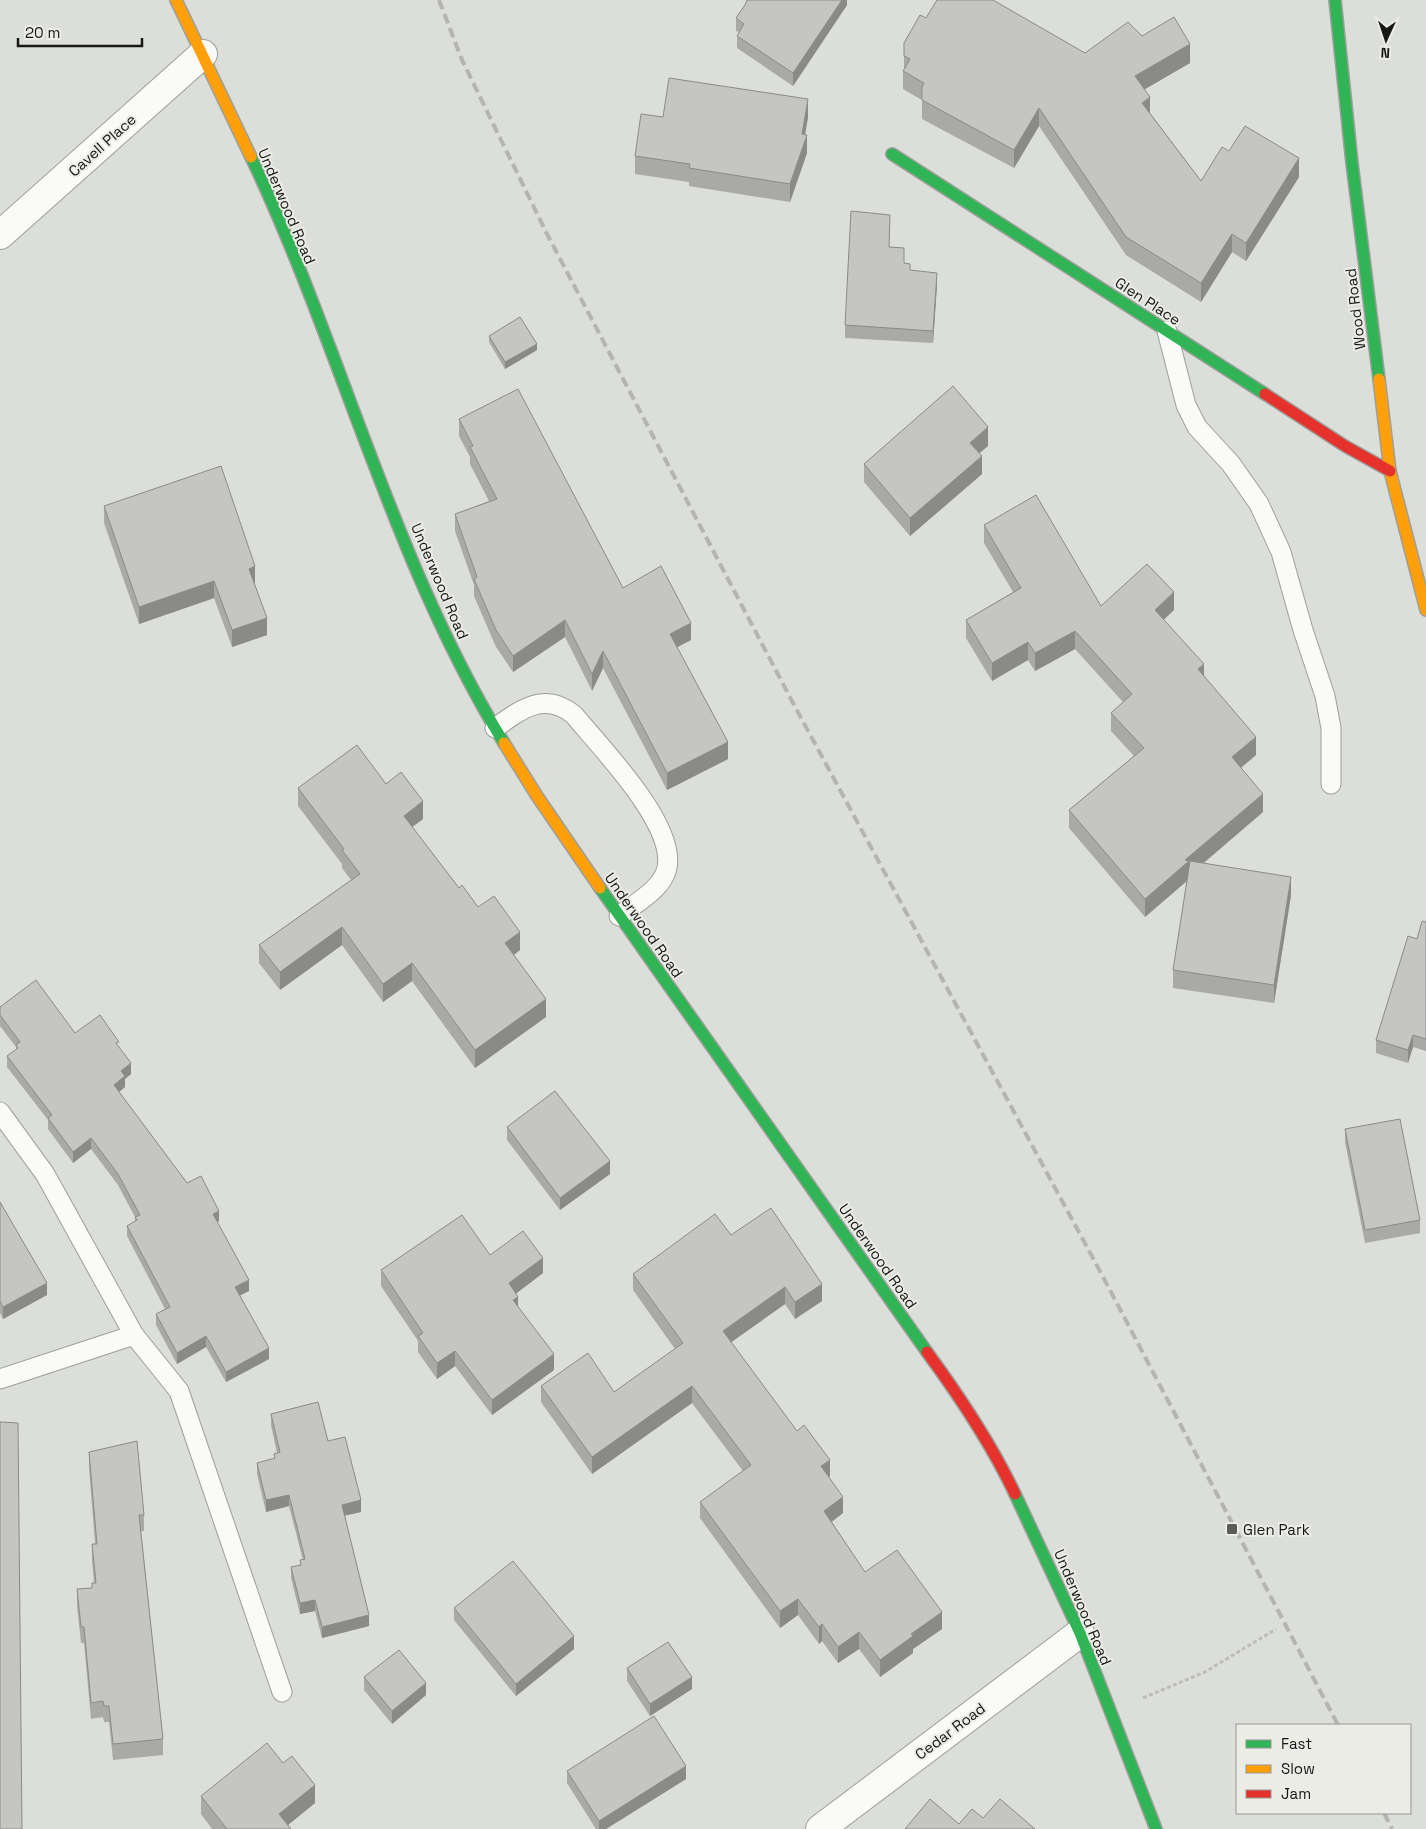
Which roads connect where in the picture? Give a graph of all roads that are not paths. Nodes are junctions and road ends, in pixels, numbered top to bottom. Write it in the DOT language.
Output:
graph roads {
  1 [pos="176,0"];
  2 [pos="1335,0"];
  3 [pos="203,54"];
  4 [pos="892,154"];
  5 [pos="0,235"];
  6 [pos="1167,331"];
  7 [pos="1390,471"];
  8 [pos="1426,610"];
  9 [pos="495,728"];
  10 [pos="1331,784"];
  11 [pos="619,916"];
  12 [pos="0,1112"];
  13 [pos="134,1335"];
  14 [pos="0,1379"];
  15 [pos="1080,1633"];
  16 [pos="282,1692"];
  17 [pos="820,1829"];
  18 [pos="1156,1829"];
  1 -- 3 [label="main road, Underwood Road"];
  2 -- 7 [label="main road, Wood Road"];
  3 -- 5 [label="street, Cavell Place"];
  3 -- 9 [label="main road, Underwood Road"];
  4 -- 6 [label="main road, Glen Place"];
  6 -- 7 [label="main road, Glen Place"];
  6 -- 10 [label="lane"];
  7 -- 8 [label="main road, Wood Road"];
  9 -- 11 [label="main road, Underwood Road"];
  9 -- 11 [label="lane"];
  11 -- 15 [label="main road, Underwood Road"];
  12 -- 13 [label="lane"];
  13 -- 14 [label="lane"];
  13 -- 16 [label="lane"];
  15 -- 17 [label="street, Cedar Road"];
  15 -- 18 [label="main road, Underwood Road"];
}
